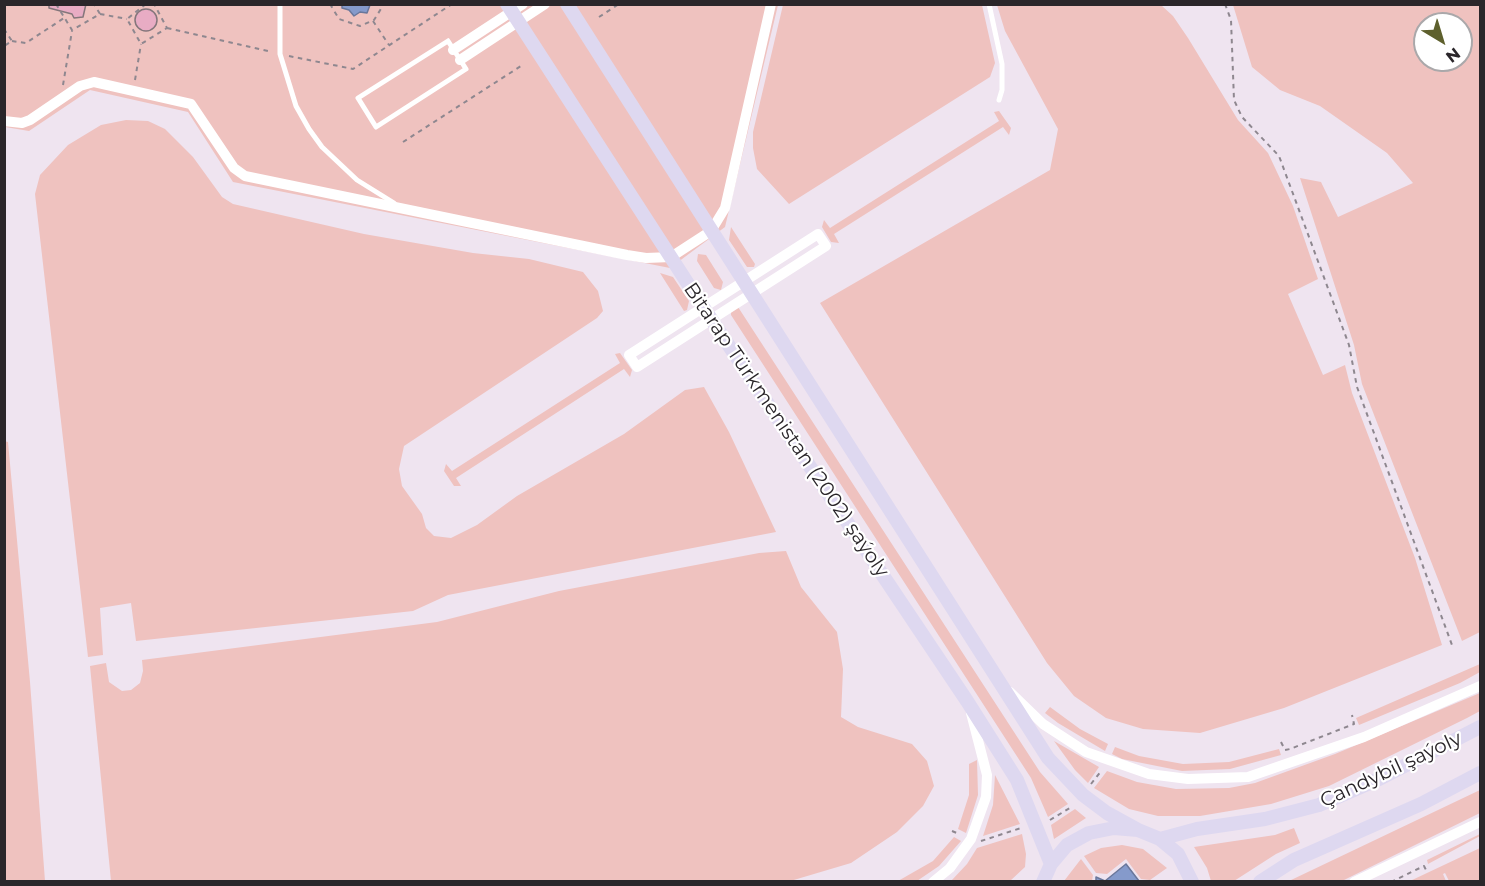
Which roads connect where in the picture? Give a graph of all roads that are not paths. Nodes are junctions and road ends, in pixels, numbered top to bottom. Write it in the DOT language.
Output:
graph roads {
  1 [pos="280,4"];
  2 [pos="545,4"];
  3 [pos="567,4"];
  4 [pos="771,4"];
  5 [pos="988,4"];
  6 [pos="515,11"];
  7 [pos="453,50"];
  8 [pos="460,60"];
  9 [pos="999,100"];
  10 [pos="4,121"];
  11 [pos="410,211"];
  12 [pos="711,231"];
  13 [pos="671,257"];
  14 [pos="745,281"];
  15 [pos="752,294"];
  16 [pos="704,307"];
  17 [pos="712,319"];
  18 [pos="999,682"];
  19 [pos="1480,686"];
  20 [pos="967,701"];
  21 [pos="1480,727"];
  22 [pos="1480,773"];
  23 [pos="1480,822"];
  24 [pos="1138,830"];
  25 [pos="1160,839"];
  26 [pos="1051,864"];
  27 [pos="933,882"];
  28 [pos="1042,882"];
  29 [pos="1192,882"];
  30 [pos="1260,882"];
  31 [pos="1354,882"];
  1 -- 11 [label="lane"];
  2 -- 6 [label="street"];
  3 -- 12 [label="street, Bitarap Türkmenistan (2002) şaýoly"];
  4 -- 12 [label="street"];
  5 -- 9 [label="lane"];
  6 -- 7 [label="street"];
  6 -- 8 [label="street"];
  6 -- 13 [label="street, Bitarap Türkmenistan (2002) şaýoly"];
  7 -- 8 [label="lane"];
  7 -- 8 [label="lane"];
  10 -- 11 [label="street"];
  11 -- 13 [label="street"];
  12 -- 13 [label="street"];
  12 -- 14 [label="street, Bitarap Türkmenistan (2002) şaýoly"];
  13 -- 16 [label="street, Bitarap Türkmenistan (2002) şaýoly"];
  14 -- 15 [label="street, Bitarap Türkmenistan (2002) şaýoly"];
  14 -- 15 [label="street"];
  14 -- 16 [label="street"];
  15 -- 17 [label="street"];
  15 -- 18 [label="street, Bitarap Türkmenistan (2002) şaýoly"];
  16 -- 17 [label="street, Bitarap Türkmenistan (2002) şaýoly"];
  16 -- 17 [label="street"];
  17 -- 20 [label="street, Bitarap Türkmenistan (2002) şaýoly"];
  18 -- 19 [label="street, Bitarap Türkmenistan (2002) şaýoly"];
  18 -- 24 [label="street, Bitarap Türkmenistan (2002) şaýoly"];
  20 -- 26 [label="street, Bitarap Türkmenistan (2002) şaýoly"];
  20 -- 27 [label="street"];
  21 -- 25 [label="street, Çandybil şaýoly"];
  22 -- 30 [label="street, Çandybil şaýoly"];
  23 -- 31 [label="street"];
  24 -- 25 [label="street"];
  24 -- 26 [label="street"];
  25 -- 29 [label="street"];
  26 -- 28 [label="street"];
}
